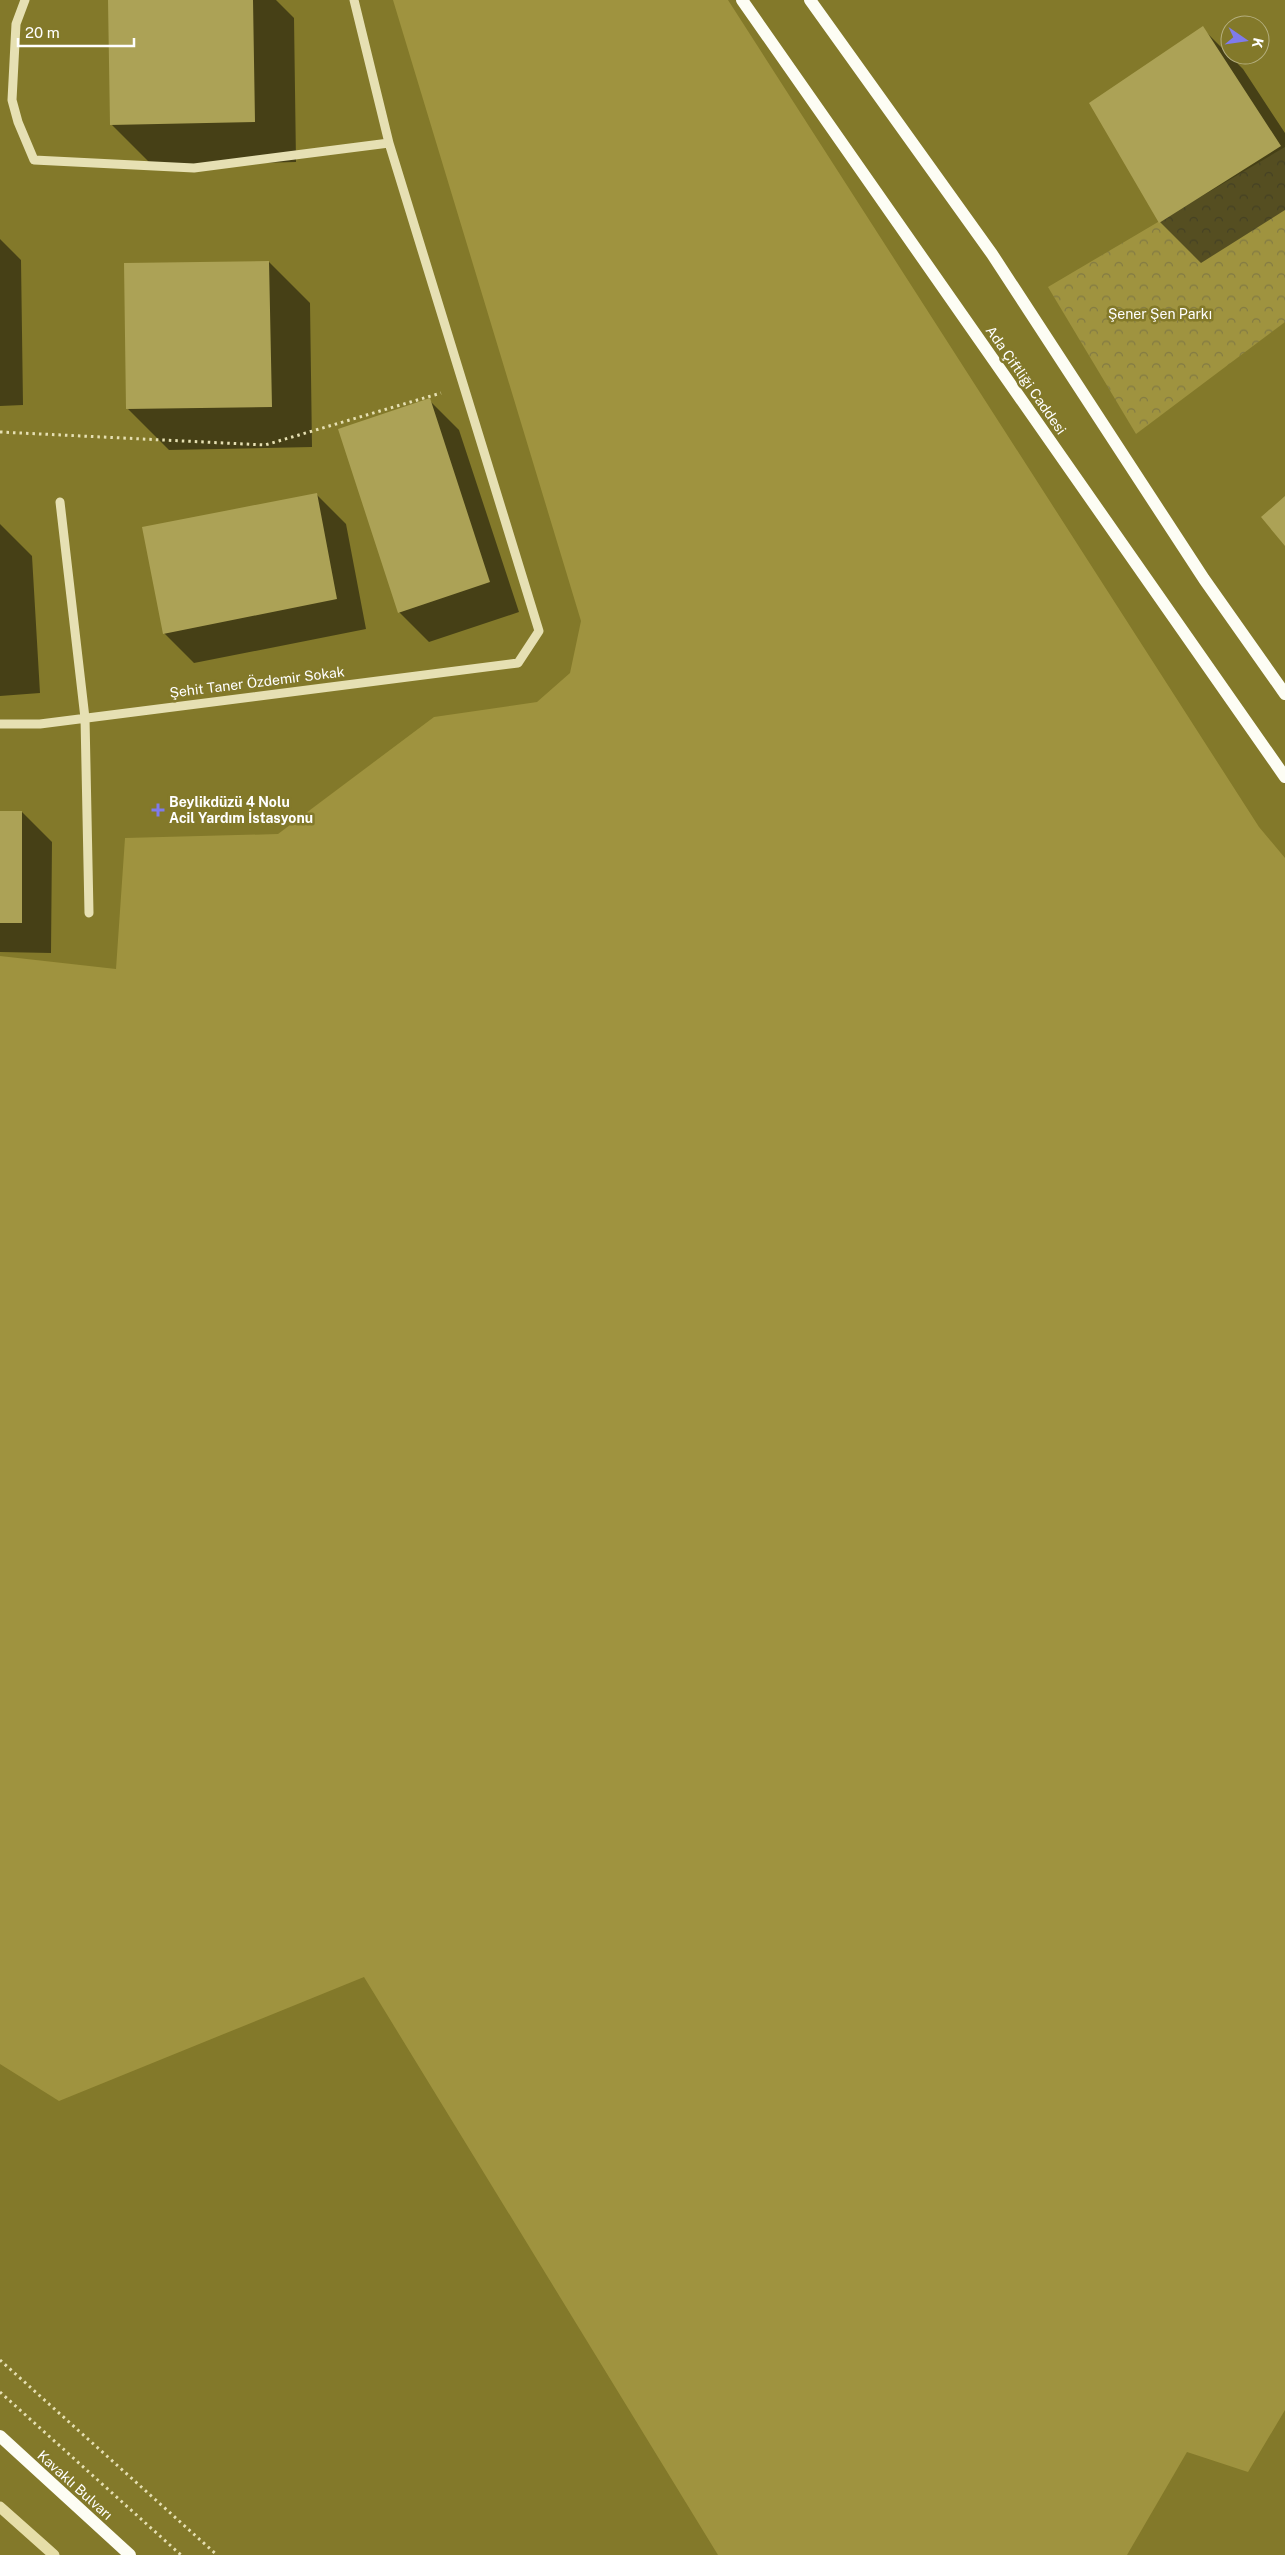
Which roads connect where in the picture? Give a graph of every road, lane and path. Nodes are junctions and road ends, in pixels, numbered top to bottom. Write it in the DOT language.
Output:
graph roads {
  1 [pos="25,0"];
  2 [pos="354,0"];
  3 [pos="742,0"];
  4 [pos="810,0"];
  5 [pos="390,143"];
  6 [pos="463,387"];
  7 [pos="0,432"];
  8 [pos="60,502"];
  9 [pos="1285,694"];
  10 [pos="85,718"];
  11 [pos="0,724"];
  12 [pos="1285,777"];
  13 [pos="89,913"];
  14 [pos="0,2360"];
  15 [pos="0,2392"];
  16 [pos="0,2436"];
  17 [pos="130,2555"];
  18 [pos="181,2555"];
  19 [pos="217,2555"];
  1 -- 5 [label="street"];
  2 -- 5 [label="street"];
  3 -- 12 [label="main road, Ada Çiftliği Caddesi"];
  4 -- 9 [label="main road"];
  5 -- 6 [label="street"];
  6 -- 7 [label="path"];
  6 -- 10 [label="street, Şehit Taner Özdemir Sokak"];
  8 -- 10 [label="street"];
  10 -- 11 [label="street, Şehit Taner Özdemir Sokak"];
  10 -- 13 [label="street"];
  14 -- 19 [label="path"];
  15 -- 18 [label="path"];
  16 -- 17 [label="main road, Kavaklı Bulvarı"];
}
